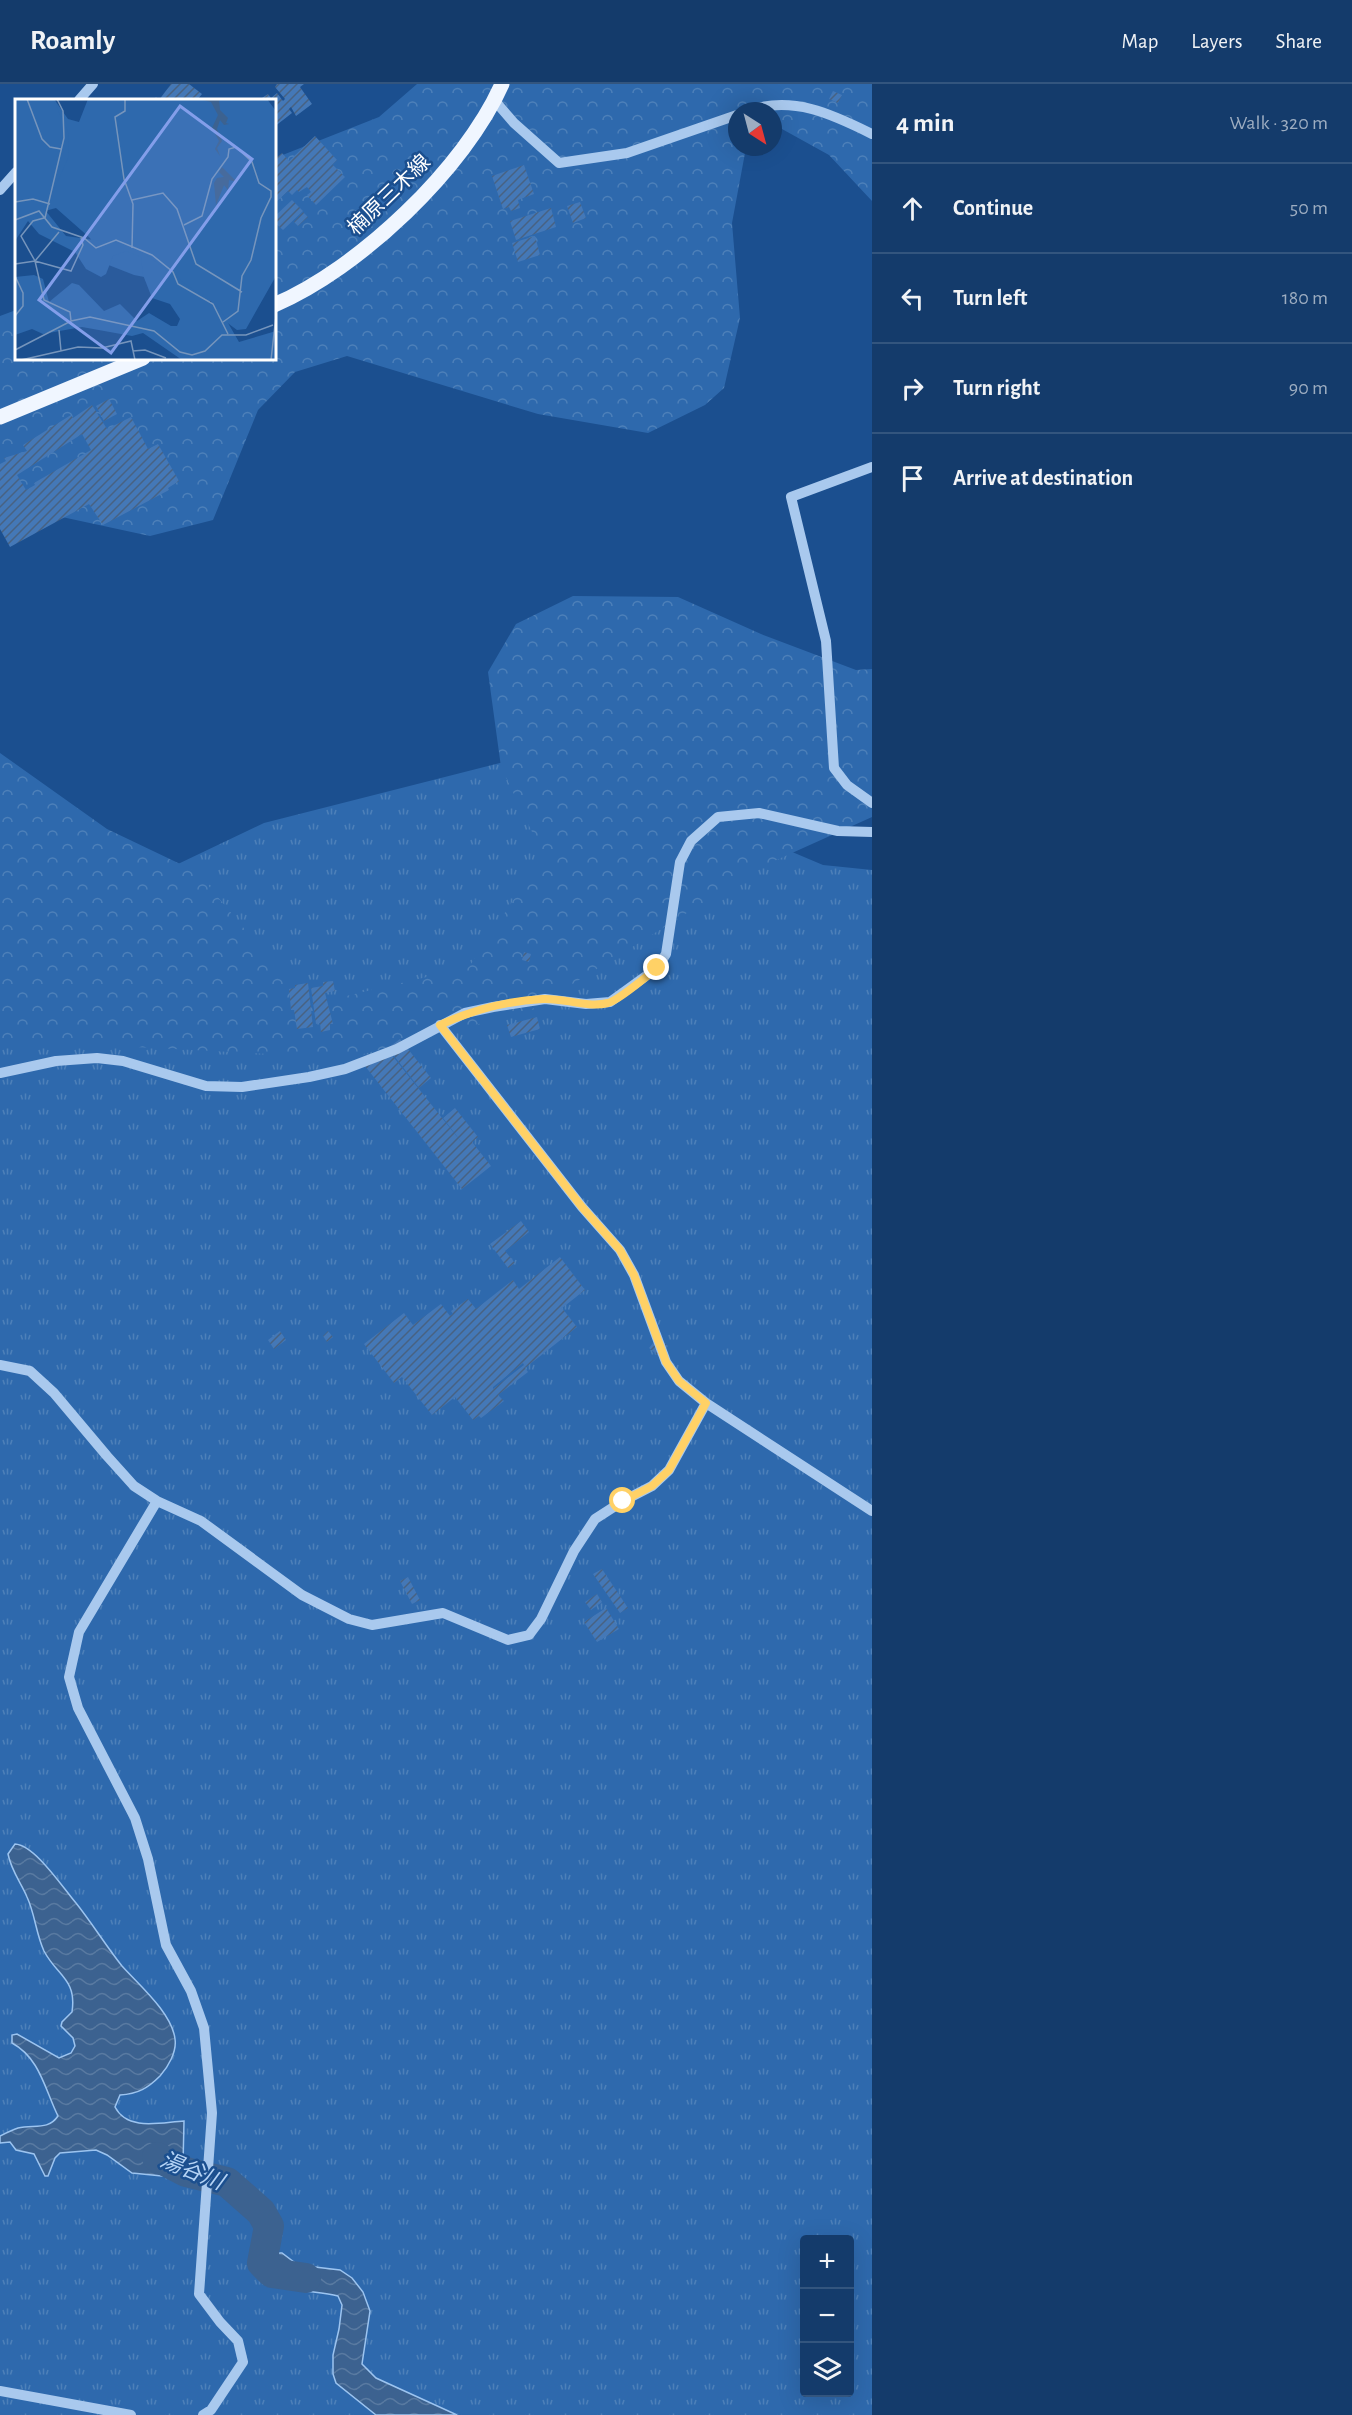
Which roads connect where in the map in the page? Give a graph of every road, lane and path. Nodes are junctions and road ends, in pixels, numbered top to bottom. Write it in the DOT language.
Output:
graph roads {
  1 [pos="93,84"];
  2 [pos="502,84"];
  3 [pos="80,99"];
  4 [pos="495,101"];
  5 [pos="782,105"];
  6 [pos="728,117"];
  7 [pos="872,134"];
  8 [pos="15,173"];
  9 [pos="0,190"];
  10 [pos="276,304"];
  11 [pos="138,360"];
  12 [pos="0,417"];
  13 [pos="872,467"];
  14 [pos="872,803"];
  15 [pos="872,832"];
  16 [pos="440,1025"];
  17 [pos="0,1073"];
  18 [pos="0,1365"];
  19 [pos="706,1403"];
  20 [pos="157,1501"];
  21 [pos="872,1511"];
  22 [pos="0,2391"];
  23 [pos="130,2415"];
  24 [pos="203,2415"];
  1 -- 3 [label="street"];
  2 -- 4 [label="main road, 楠原三木線"];
  4 -- 6 [label="street"];
  4 -- 10 [label="main road, 楠原三木線"];
  5 -- 7 [label="street"];
  8 -- 9 [label="street"];
  11 -- 12 [label="main road"];
  13 -- 14 [label="street"];
  15 -- 16 [label="street"];
  16 -- 17 [label="street"];
  16 -- 19 [label="street"];
  18 -- 20 [label="street"];
  19 -- 20 [label="street"];
  19 -- 21 [label="street"];
  20 -- 24 [label="street"];
  22 -- 23 [label="street"];
}
